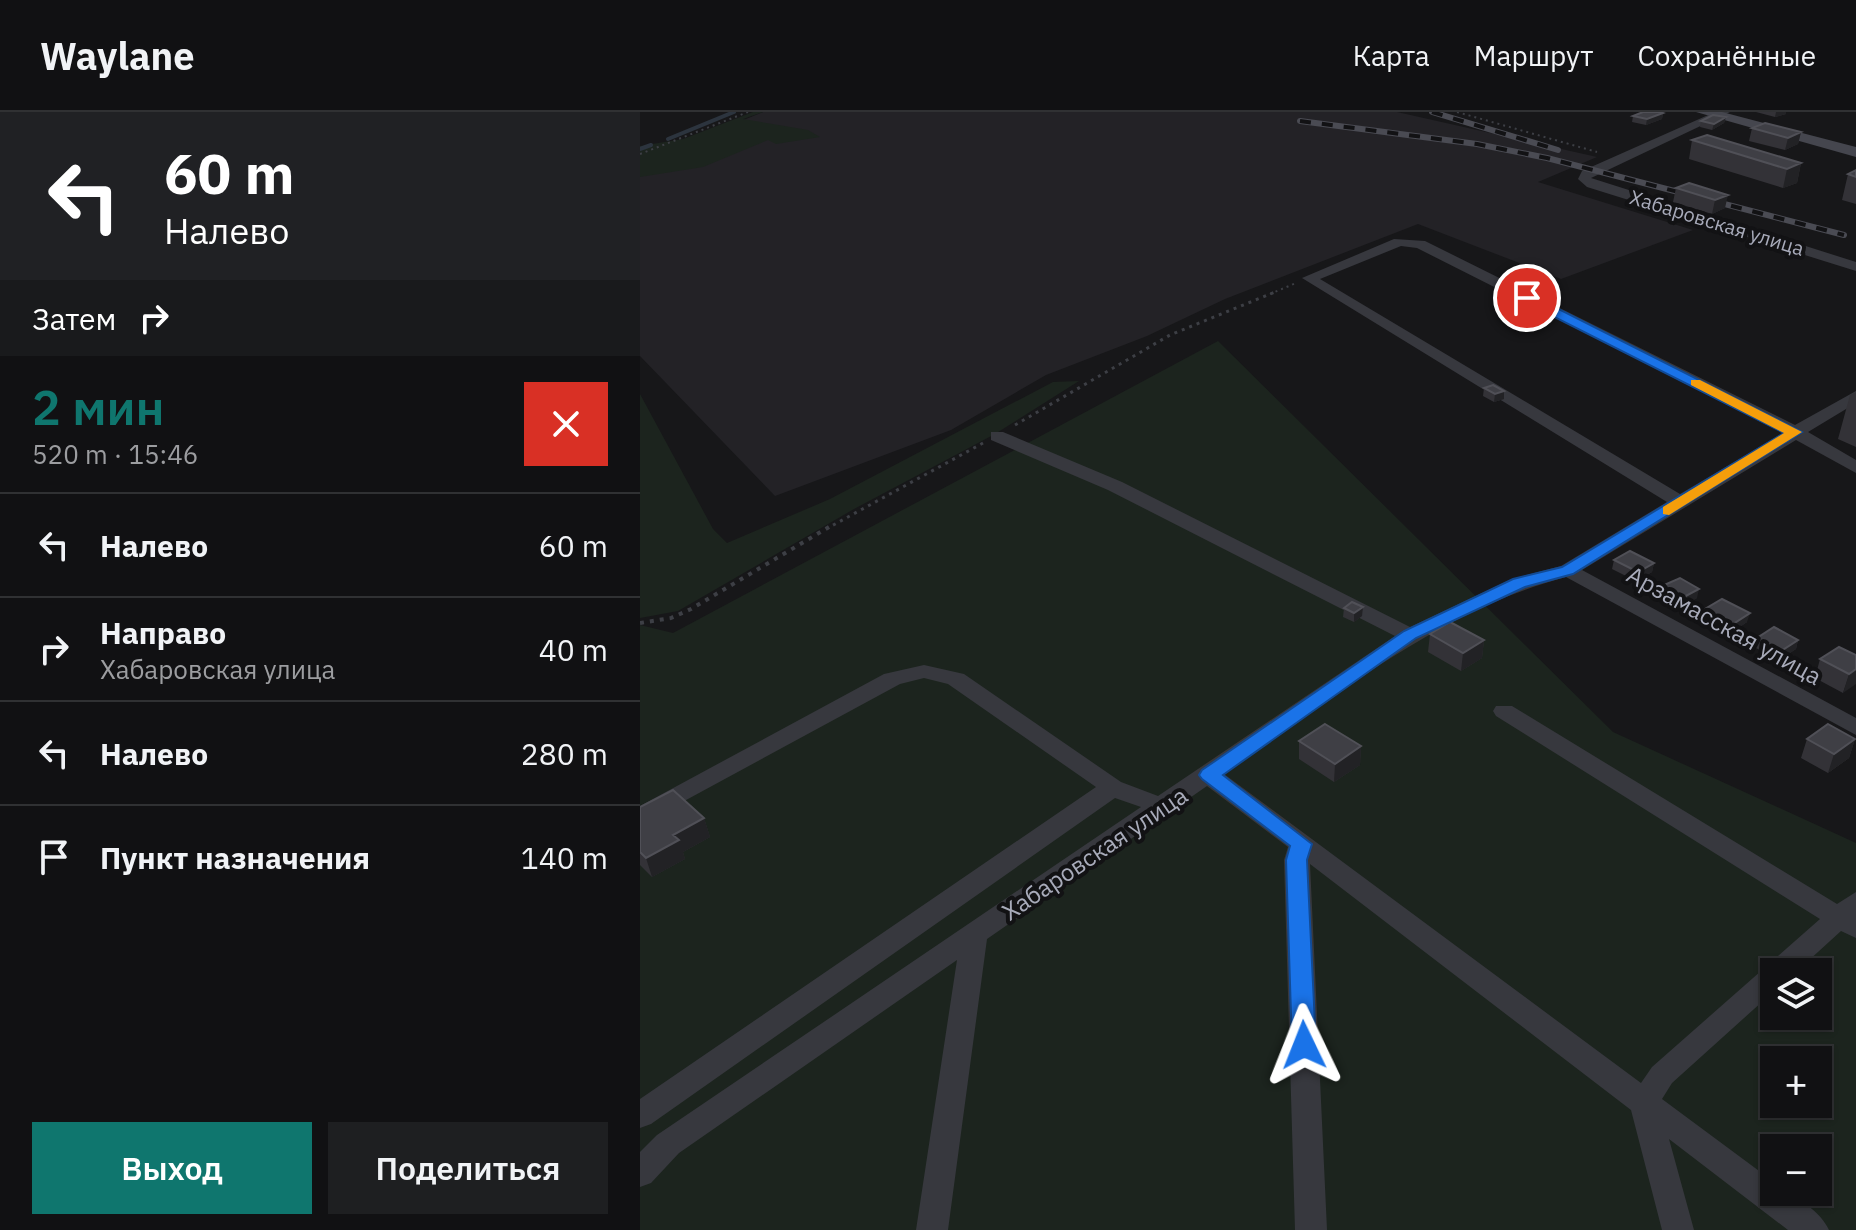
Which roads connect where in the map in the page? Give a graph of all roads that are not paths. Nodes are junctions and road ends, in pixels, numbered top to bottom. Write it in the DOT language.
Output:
graph roads {
  1 [pos="1715,113"];
  2 [pos="1856,152"];
  3 [pos="1856,267"];
  4 [pos="1856,396"];
  5 [pos="1795,432"];
  6 [pos="997,436"];
  7 [pos="1856,468"];
  8 [pos="1681,503"];
  9 [pos="1568,570"];
  10 [pos="1410,635"];
  11 [pos="1504,711"];
  12 [pos="1856,728"];
  13 [pos="1209,775"];
  14 [pos="1112,788"];
  15 [pos="1163,806"];
  16 [pos="640,817"];
  17 [pos="1301,844"];
  18 [pos="1850,916"];
  19 [pos="974,937"];
  20 [pos="1796,958"];
  21 [pos="1760,988"];
  22 [pos="1644,1103"];
  23 [pos="640,1115"];
  24 [pos="640,1173"];
  25 [pos="932,1230"];
  26 [pos="1311,1230"];
  27 [pos="1678,1230"];
  28 [pos="1813,1230"];
  1 -- 2 [label="street"];
  1 -- 3 [label="street, Хабаровская улица"];
  4 -- 5 [label="street, Хабаровская улица"];
  5 -- 7 [label="street"];
  5 -- 8 [label="street, Хабаровская улица"];
  5 -- 8 [label="street"];
  6 -- 10 [label="street"];
  8 -- 9 [label="street, Хабаровская улица"];
  9 -- 10 [label="street, Хабаровская улица"];
  9 -- 12 [label="street, Арзамасская улица"];
  10 -- 13 [label="street, Хабаровская улица"];
  11 -- 18 [label="street"];
  13 -- 15 [label="street, Хабаровская улица"];
  13 -- 17 [label="street"];
  14 -- 15 [label="street"];
  14 -- 16 [label="street"];
  14 -- 23 [label="street"];
  15 -- 19 [label="street, Хабаровская улица"];
  17 -- 22 [label="street"];
  17 -- 26 [label="street"];
  18 -- 20 [label="street"];
  19 -- 24 [label="street, Хабаровская улица"];
  19 -- 25 [label="street"];
  21 -- 22 [label="street"];
  22 -- 27 [label="street"];
  22 -- 28 [label="street"];
}
